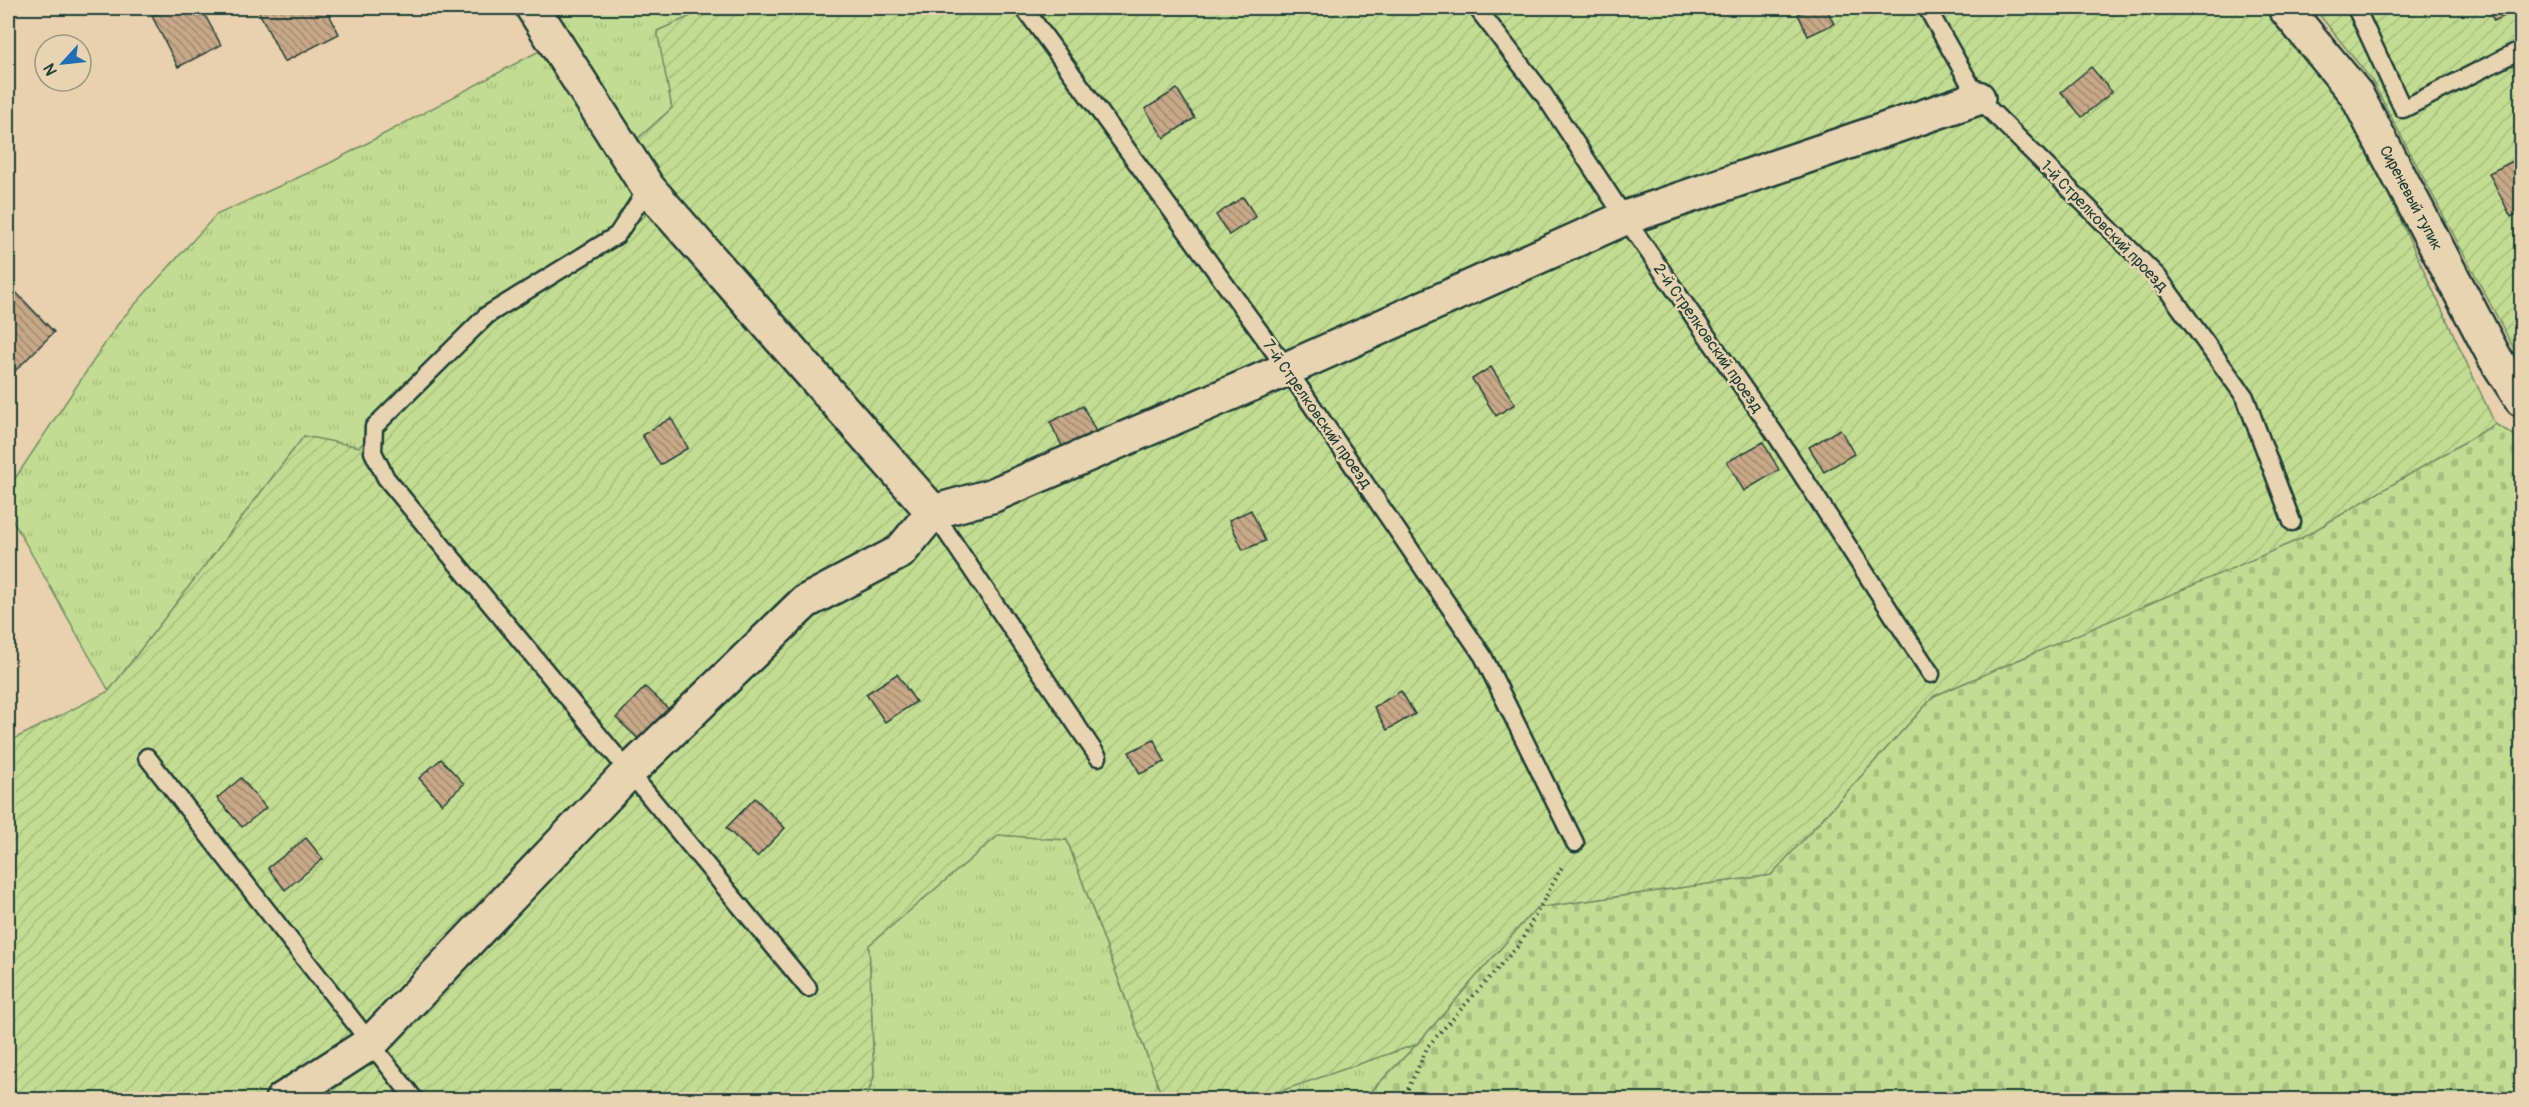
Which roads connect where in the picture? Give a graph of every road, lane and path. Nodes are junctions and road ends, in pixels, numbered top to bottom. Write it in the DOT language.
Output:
graph roads {
  1 [pos="533,8"];
  2 [pos="1024,8"];
  3 [pos="1478,8"];
  4 [pos="1927,8"];
  5 [pos="2285,8"];
  6 [pos="2356,8"];
  7 [pos="2522,48"];
  8 [pos="1978,98"];
  9 [pos="648,188"];
  10 [pos="1625,218"];
  11 [pos="1287,369"];
  12 [pos="2522,400"];
  13 [pos="933,512"];
  14 [pos="2292,522"];
  15 [pos="1931,674"];
  16 [pos="147,757"];
  17 [pos="1098,757"];
  18 [pos="630,771"];
  19 [pos="1575,843"];
  20 [pos="808,988"];
  21 [pos="372,1042"];
  22 [pos="282,1100"];
  23 [pos="415,1100"];
  24 [pos="1403,1100"];
  1 -- 9 [label="street"];
  2 -- 11 [label="lane, 7-й Стрелковский проезд"];
  3 -- 10 [label="lane, 2-й Стрелковский проезд"];
  4 -- 8 [label="lane, 1-й Стрелковский проезд"];
  5 -- 12 [label="street, Сиреневый тупик"];
  6 -- 7 [label="lane"];
  8 -- 10 [label="street"];
  8 -- 14 [label="lane, 1-й Стрелковский проезд"];
  9 -- 13 [label="street"];
  9 -- 18 [label="lane"];
  10 -- 11 [label="street"];
  10 -- 15 [label="lane, 2-й Стрелковский проезд"];
  11 -- 13 [label="street"];
  11 -- 19 [label="lane, 7-й Стрелковский проезд"];
  13 -- 17 [label="lane"];
  13 -- 18 [label="street"];
  16 -- 21 [label="lane"];
  18 -- 20 [label="lane"];
  18 -- 21 [label="street"];
  19 -- 24 [label="path"];
  21 -- 22 [label="street"];
  21 -- 23 [label="lane"];
}
